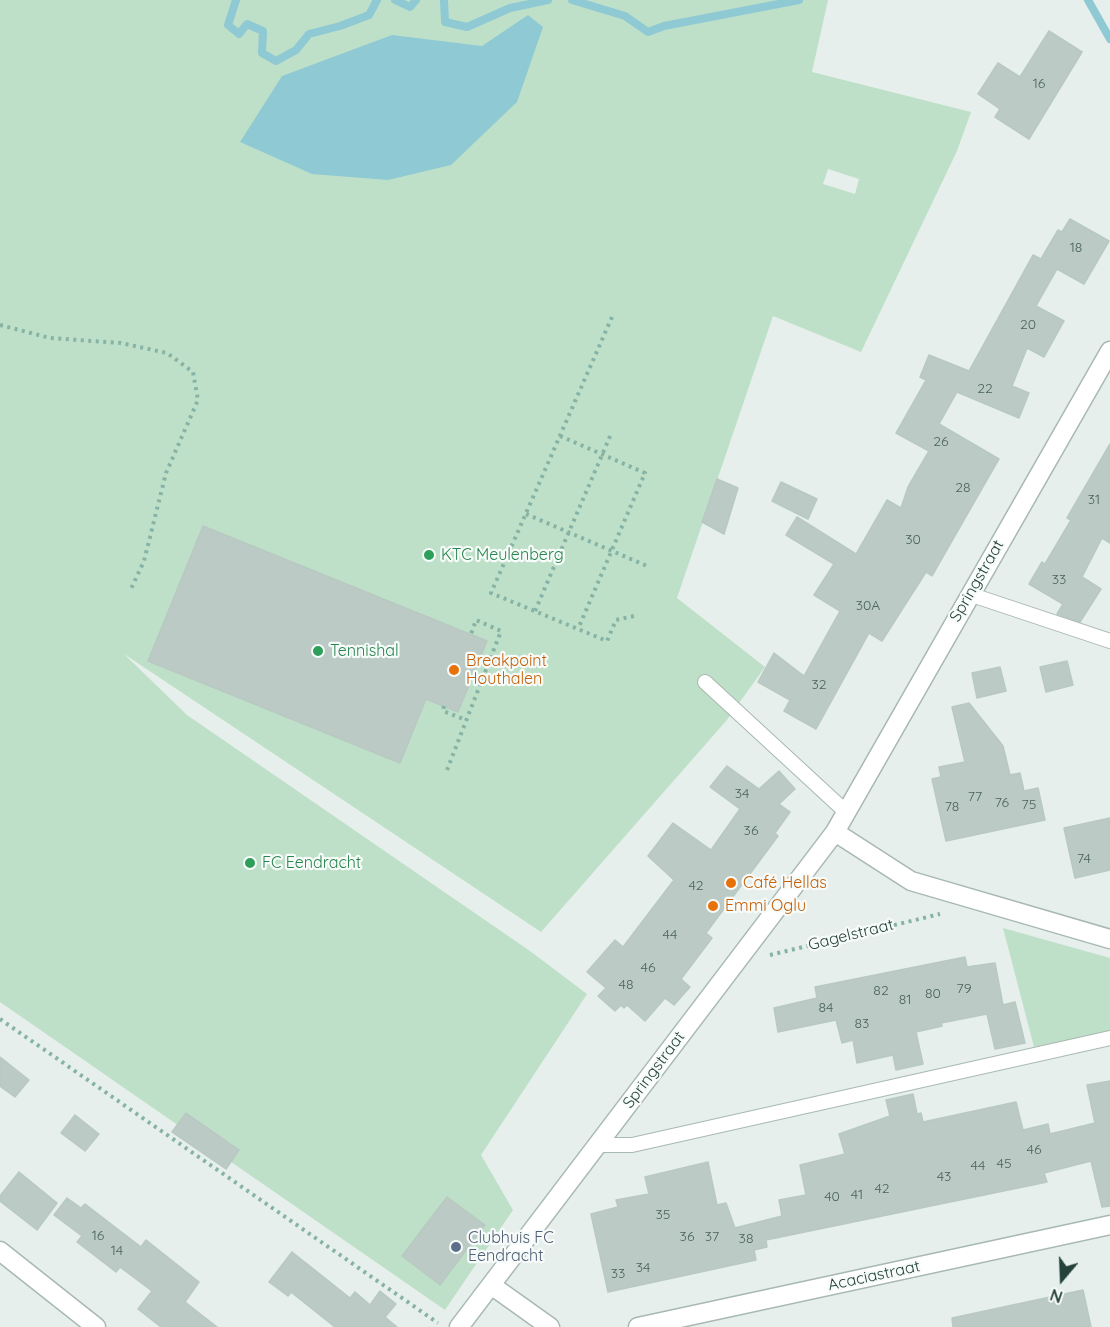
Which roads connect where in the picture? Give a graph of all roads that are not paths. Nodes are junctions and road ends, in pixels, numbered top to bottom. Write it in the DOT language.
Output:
graph roads {
  1 [pos="1110,351"];
  2 [pos="969,594"];
  3 [pos="1110,641"];
  4 [pos="705,682"];
  5 [pos="846,812"];
  6 [pos="835,832"];
  7 [pos="1110,939"];
  8 [pos="1110,1038"];
  9 [pos="597,1145"];
  10 [pos="1110,1225"];
  11 [pos="0,1251"];
  12 [pos="491,1285"];
  13 [pos="682,1322"];
  14 [pos="96,1327"];
  15 [pos="459,1327"];
  16 [pos="550,1327"];
  17 [pos="638,1327"];
  1 -- 2 [label="street, Springstraat"];
  2 -- 3 [label="lane"];
  2 -- 5 [label="street, Springstraat"];
  4 -- 5 [label="lane"];
  5 -- 6 [label="street, Springstraat"];
  6 -- 7 [label="street"];
  6 -- 9 [label="street, Springstraat"];
  8 -- 9 [label="lane"];
  9 -- 12 [label="street, Springstraat"];
  10 -- 13 [label="street, Acaciastraat"];
  11 -- 14 [label="street"];
  12 -- 15 [label="street, Springstraat"];
  12 -- 16 [label="street"];
  13 -- 17 [label="street, Acaciastraat"];
}
